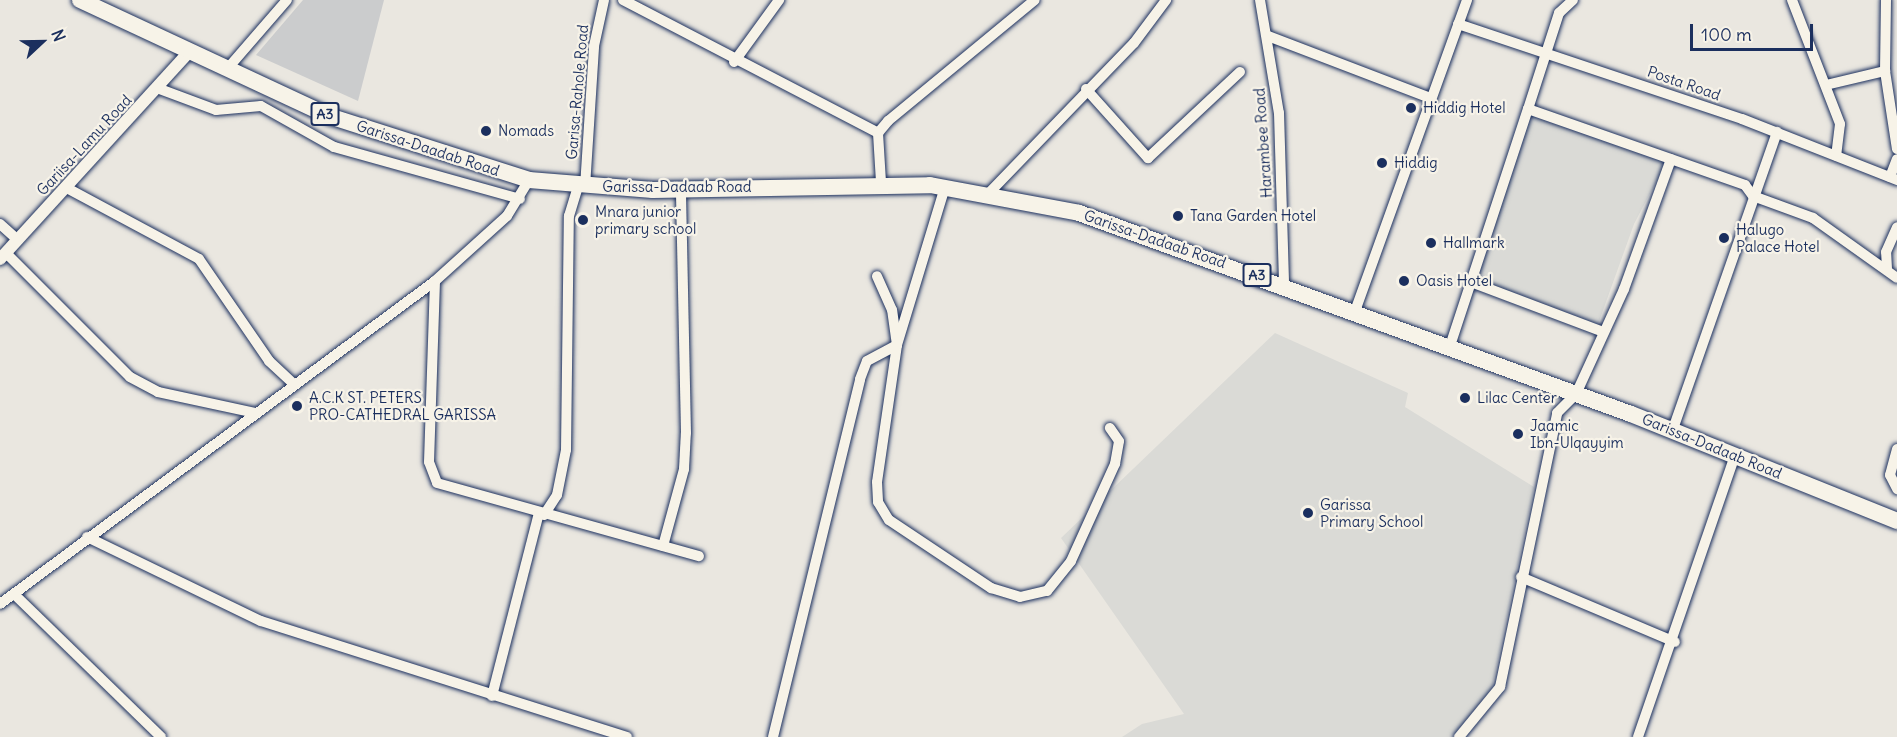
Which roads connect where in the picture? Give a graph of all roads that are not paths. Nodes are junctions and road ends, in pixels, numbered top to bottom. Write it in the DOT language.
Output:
graph roads {
  1 [pos="80,0"];
  2 [pos="286,0"];
  3 [pos="604,0"];
  4 [pos="623,0"];
  5 [pos="779,0"];
  6 [pos="1035,0"];
  7 [pos="1166,0"];
  8 [pos="1260,0"];
  9 [pos="1467,0"];
  10 [pos="1573,0"];
  11 [pos="1792,0"];
  12 [pos="1886,0"];
  13 [pos="1458,24"];
  14 [pos="1268,36"];
  15 [pos="190,51"];
  16 [pos="1545,51"];
  17 [pos="734,62"];
  18 [pos="228,68"];
  19 [pos="1884,71"];
  20 [pos="1240,72"];
  21 [pos="1826,85"];
  22 [pos="157,88"];
  23 [pos="1086,89"];
  24 [pos="1430,98"];
  25 [pos="1528,109"];
  26 [pos="1777,132"];
  27 [pos="878,133"];
  28 [pos="1897,149"];
  29 [pos="1836,156"];
  30 [pos="1671,159"];
  31 [pos="1897,159"];
  32 [pos="1893,178"];
  33 [pos="529,180"];
  34 [pos="881,182"];
  35 [pos="65,187"];
  36 [pos="582,187"];
  37 [pos="945,187"];
  38 [pos="681,189"];
  39 [pos="988,194"];
  40 [pos="1753,196"];
  41 [pos="520,200"];
  42 [pos="0,224"];
  43 [pos="1897,226"];
  44 [pos="18,240"];
  45 [pos="3,256"];
  46 [pos="1887,268"];
  47 [pos="877,276"];
  48 [pos="1897,278"];
  49 [pos="435,281"];
  50 [pos="1471,282"];
  51 [pos="1284,285"];
  52 [pos="1354,314"];
  53 [pos="1602,331"];
  54 [pos="897,345"];
  55 [pos="1449,349"];
  56 [pos="294,384"];
  57 [pos="1576,394"];
  58 [pos="255,413"];
  59 [pos="1110,428"];
  60 [pos="1672,432"];
  61 [pos="1897,449"];
  62 [pos="1735,455"];
  63 [pos="1897,489"];
  64 [pos="541,514"];
  65 [pos="1897,521"];
  66 [pos="87,537"];
  67 [pos="663,546"];
  68 [pos="699,556"];
  69 [pos="1521,577"];
  70 [pos="14,594"];
  71 [pos="0,604"];
  72 [pos="1675,642"];
  73 [pos="492,696"];
  74 [pos="161,737"];
  75 [pos="627,737"];
  76 [pos="773,737"];
  77 [pos="1459,737"];
  78 [pos="1638,737"];
  1 -- 15 [label="highway, Garissa-Daadab Road / A3"];
  2 -- 18 [label="street"];
  3 -- 36 [label="street, Garisa-Rahole Road"];
  4 -- 17 [label="street"];
  5 -- 17 [label="street"];
  6 -- 27 [label="street"];
  7 -- 23 [label="street"];
  8 -- 14 [label="street, Harambee Road"];
  9 -- 13 [label="street"];
  10 -- 16 [label="street"];
  11 -- 21 [label="street"];
  12 -- 19 [label="street"];
  13 -- 16 [label="street, Posta Road"];
  13 -- 24 [label="street"];
  14 -- 24 [label="street"];
  14 -- 51 [label="street, Harambee Road"];
  15 -- 18 [label="highway, Garissa-Daadab Road / A3"];
  15 -- 22 [label="street, Gariisa-Lamu Road"];
  16 -- 25 [label="street"];
  16 -- 26 [label="street, Posta Road"];
  17 -- 27 [label="street"];
  18 -- 33 [label="highway, Garissa-Daadab Road / A3"];
  19 -- 21 [label="street"];
  19 -- 28 [label="street"];
  20 -- 23 [label="street"];
  21 -- 29 [label="street"];
  22 -- 35 [label="street, Gariisa-Lamu Road"];
  22 -- 41 [label="street"];
  23 -- 39 [label="street"];
  24 -- 52 [label="street"];
  25 -- 30 [label="street"];
  25 -- 50 [label="street"];
  26 -- 29 [label="street, Posta Road"];
  26 -- 40 [label="street"];
  27 -- 34 [label="street"];
  29 -- 32 [label="street, Posta Road"];
  30 -- 40 [label="street"];
  30 -- 53 [label="street"];
  31 -- 32 [label="street"];
  33 -- 36 [label="highway, Garissa-Daadab Road / A3"];
  33 -- 41 [label="street"];
  34 -- 37 [label="highway, Garissa-Dadaab Road / A3"];
  34 -- 38 [label="highway, Garissa-Dadaab Road / A3"];
  35 -- 44 [label="street, Gariisa-Lamu Road"];
  35 -- 56 [label="street"];
  36 -- 38 [label="highway, Garissa-Dadaab Road / A3"];
  36 -- 64 [label="street, Garisa-Rahole Road"];
  37 -- 39 [label="highway, Garissa-Dadaab Road / A3"];
  37 -- 54 [label="street"];
  38 -- 67 [label="street"];
  39 -- 51 [label="highway, Garissa-Dadaab Road / A3"];
  40 -- 46 [label="street"];
  40 -- 60 [label="street"];
  41 -- 49 [label="street"];
  42 -- 44 [label="street"];
  43 -- 46 [label="street"];
  44 -- 45 [label="street, Gariisa-Lamu Road"];
  45 -- 58 [label="street"];
  46 -- 48 [label="street"];
  47 -- 54 [label="street"];
  49 -- 56 [label="street"];
  49 -- 64 [label="street"];
  50 -- 53 [label="street"];
  50 -- 55 [label="street"];
  51 -- 52 [label="highway, Garissa-Dadaab Road / A3"];
  52 -- 55 [label="highway, Garissa-Dadaab Road / A3"];
  53 -- 57 [label="street"];
  54 -- 59 [label="street"];
  54 -- 76 [label="street"];
  55 -- 57 [label="highway, Garissa-Dadaab Road / A3"];
  56 -- 58 [label="street"];
  57 -- 60 [label="highway, Garissa-Dadaab Road / A3"];
  57 -- 69 [label="street"];
  58 -- 66 [label="street"];
  60 -- 62 [label="highway, Garissa-Dadaab Road / A3"];
  61 -- 63 [label="street"];
  62 -- 65 [label="highway, Garissa-Dadaab Road / A3"];
  62 -- 72 [label="street"];
  64 -- 67 [label="street"];
  64 -- 73 [label="street, Garisa-Rahole Road"];
  66 -- 70 [label="street"];
  66 -- 73 [label="street"];
  67 -- 68 [label="street"];
  69 -- 72 [label="street"];
  69 -- 77 [label="street"];
  70 -- 71 [label="street"];
  70 -- 74 [label="street"];
  72 -- 78 [label="street"];
  73 -- 75 [label="street"];
}
